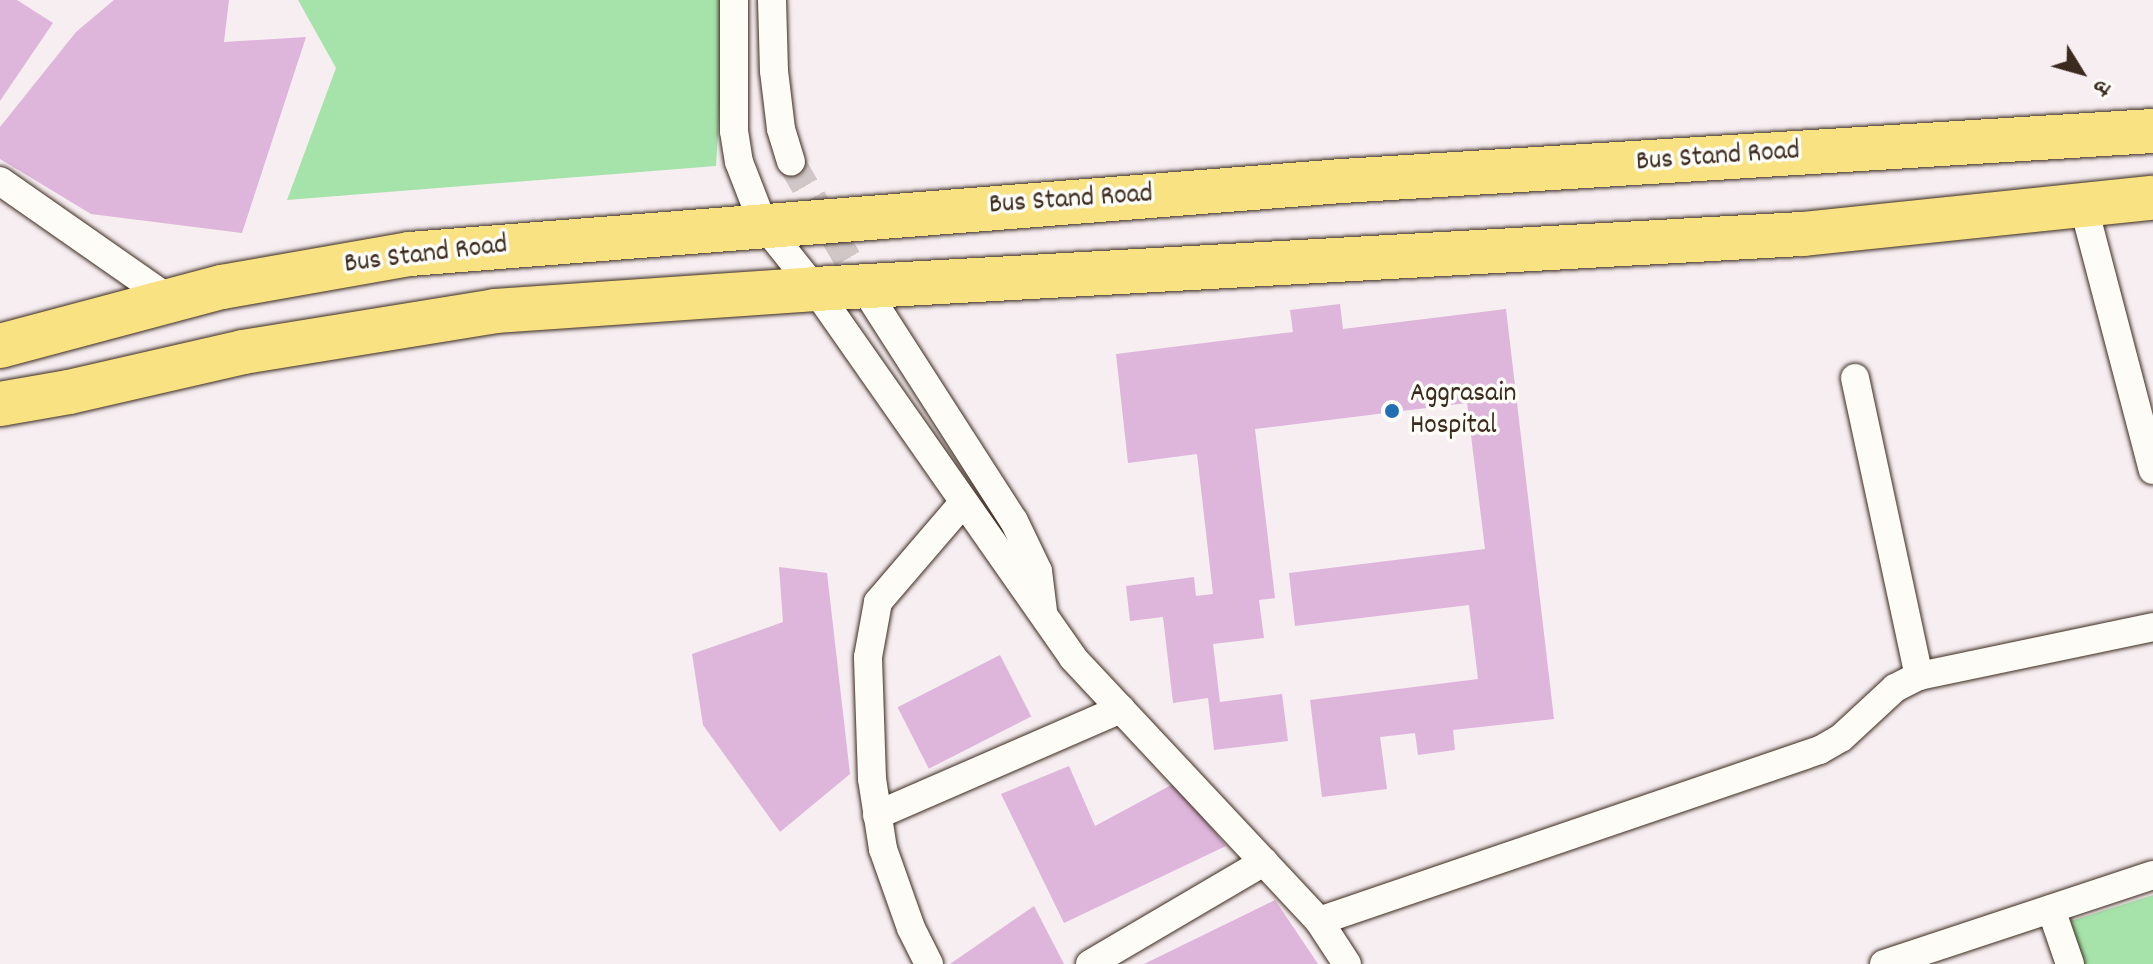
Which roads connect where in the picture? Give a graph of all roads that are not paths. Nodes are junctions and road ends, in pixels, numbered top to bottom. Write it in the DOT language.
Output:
graph roads {
  1 [pos="734,0"];
  2 [pos="772,0"];
  3 [pos="2153,131"];
  4 [pos="791,162"];
  5 [pos="0,181"];
  6 [pos="2153,198"];
  7 [pos="2083,204"];
  8 [pos="763,224"];
  9 [pos="815,289"];
  10 [pos="870,297"];
  11 [pos="172,301"];
  12 [pos="0,346"];
  13 [pos="1855,378"];
  14 [pos="0,404"];
  15 [pos="2153,470"];
  16 [pos="963,503"];
  17 [pos="1043,611"];
  18 [pos="2153,627"];
  19 [pos="1919,676"];
  20 [pos="1121,709"];
  21 [pos="877,815"];
  22 [pos="1264,862"];
  23 [pos="2153,875"];
  24 [pos="2051,909"];
  25 [pos="1319,921"];
  26 [pos="929,964"];
  27 [pos="1090,964"];
  28 [pos="1347,964"];
  29 [pos="1884,964"];
  30 [pos="2070,964"];
  1 -- 8 [label="street"];
  2 -- 4 [label="street"];
  3 -- 8 [label="main road, Bus Stand Road"];
  5 -- 11 [label="street"];
  6 -- 7 [label="main road"];
  7 -- 9 [label="main road"];
  7 -- 15 [label="street"];
  8 -- 9 [label="street"];
  8 -- 11 [label="main road, Bus Stand Road"];
  9 -- 14 [label="main road"];
  9 -- 16 [label="street"];
  10 -- 17 [label="street"];
  11 -- 12 [label="main road, Bus Stand Road"];
  13 -- 19 [label="street"];
  16 -- 17 [label="street"];
  16 -- 21 [label="street"];
  17 -- 20 [label="street"];
  18 -- 19 [label="street"];
  19 -- 25 [label="street"];
  20 -- 21 [label="street"];
  20 -- 22 [label="street"];
  21 -- 26 [label="street"];
  22 -- 25 [label="street"];
  22 -- 27 [label="street"];
  23 -- 24 [label="street"];
  24 -- 29 [label="street"];
  24 -- 30 [label="street"];
  25 -- 28 [label="street"];
}
